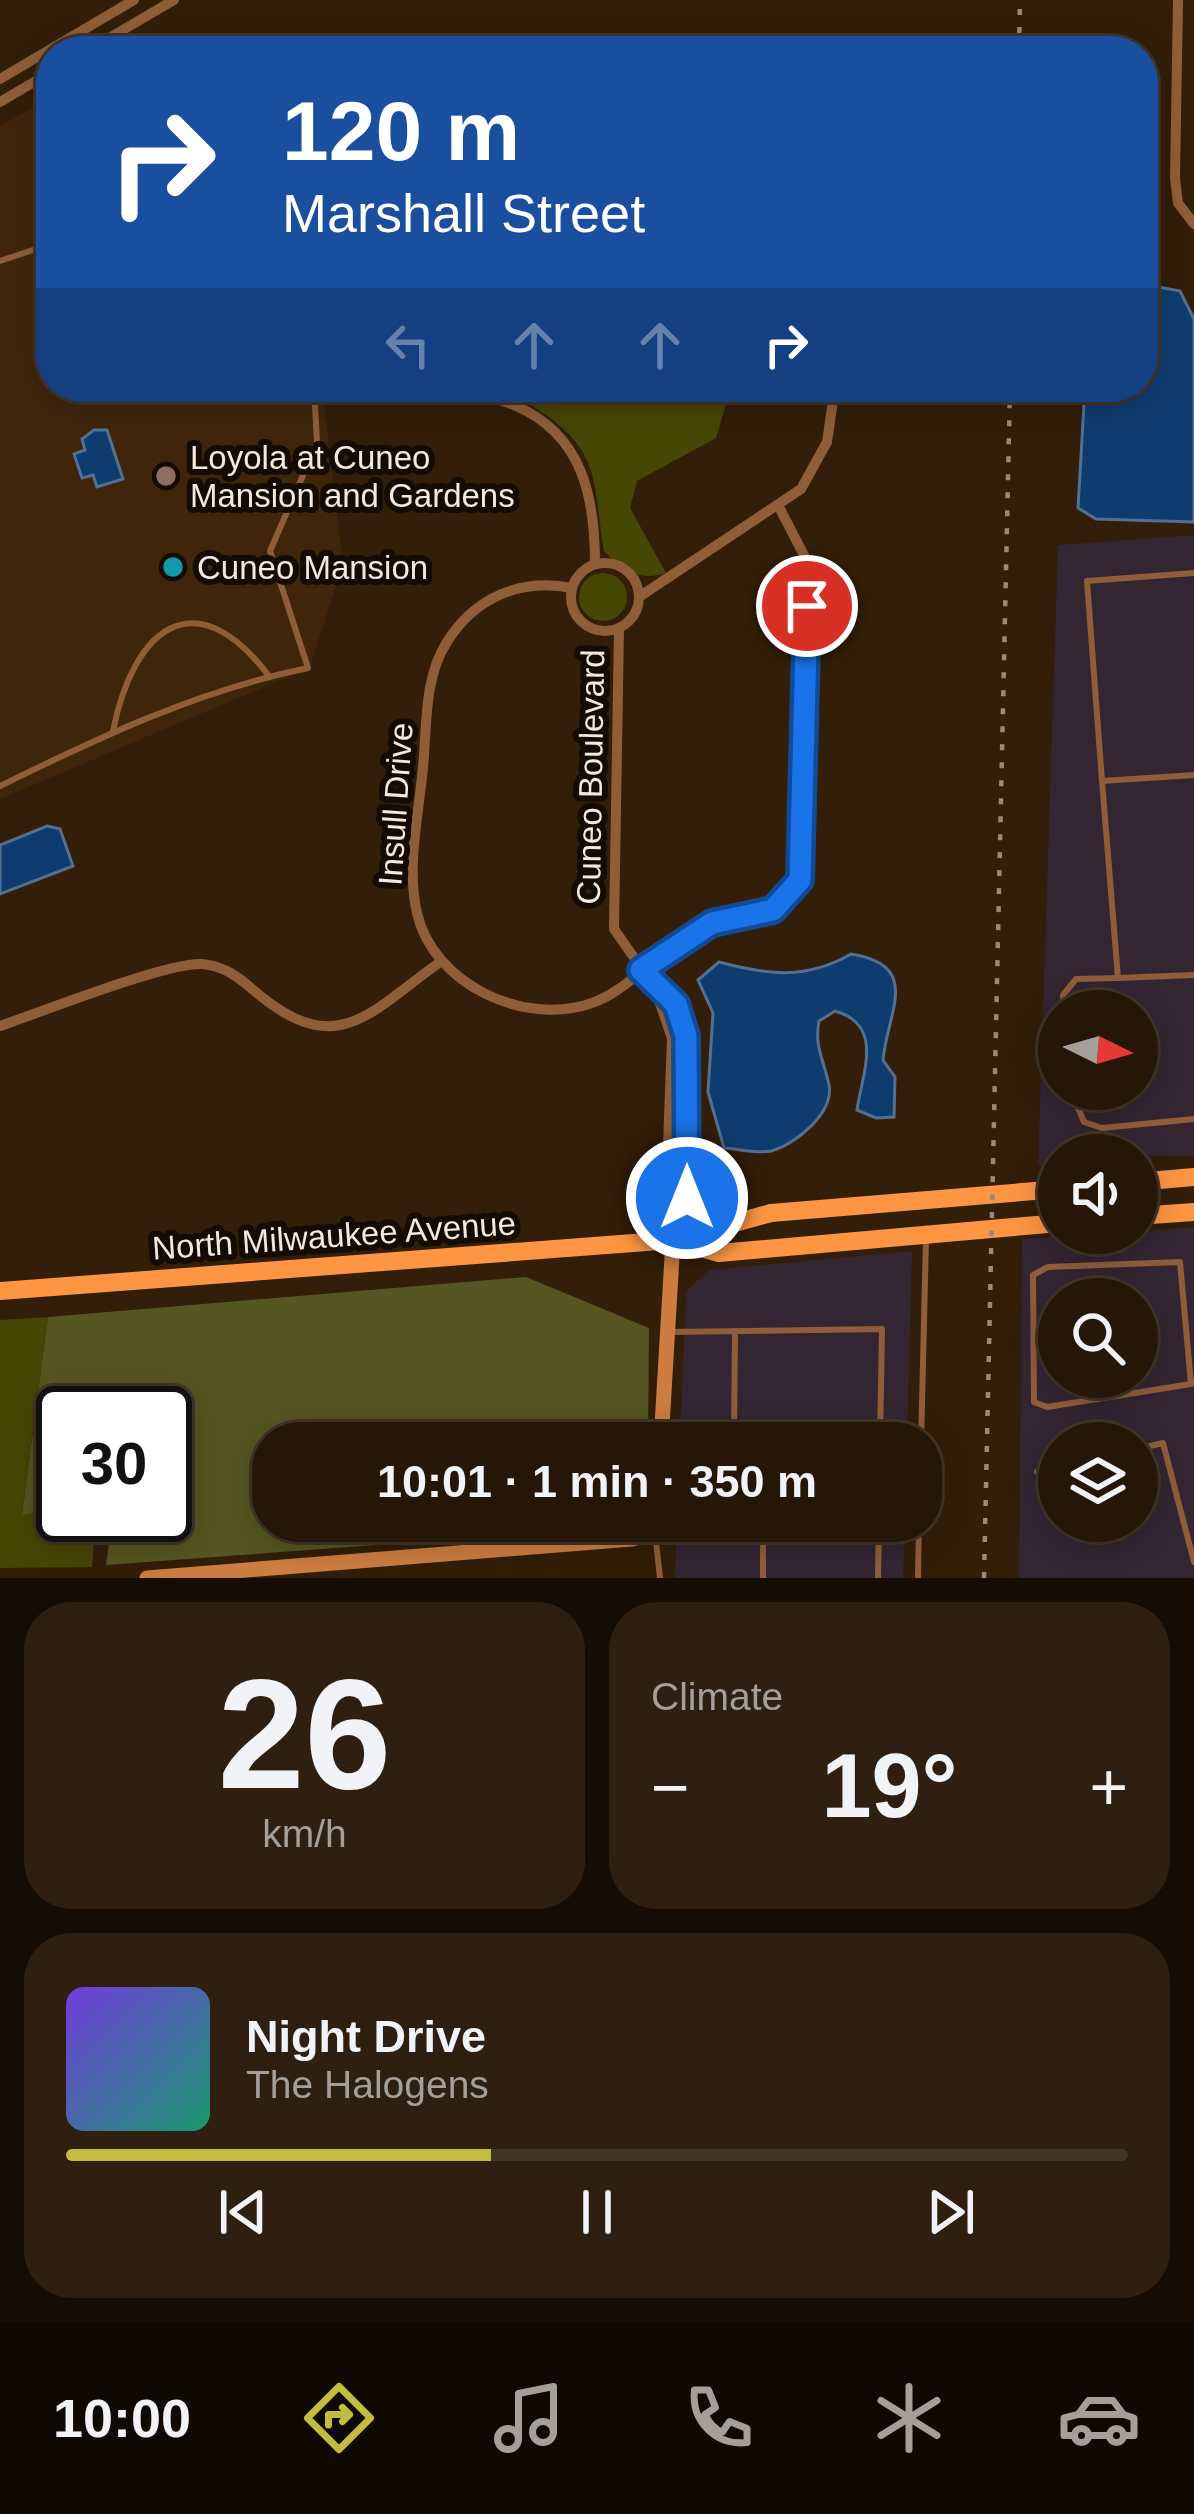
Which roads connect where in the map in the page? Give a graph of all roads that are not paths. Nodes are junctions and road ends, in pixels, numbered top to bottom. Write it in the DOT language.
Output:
graph roads {
  1 [pos="134,0"];
  2 [pos="174,0"];
  3 [pos="1178,0"];
  4 [pos="73,36"];
  5 [pos="113,36"];
  6 [pos="36,58"];
  7 [pos="0,79"];
  8 [pos="36,81"];
  9 [pos="0,102"];
  10 [pos="1192,105"];
  11 [pos="1176,106"];
  12 [pos="1194,224"];
  13 [pos="36,249"];
  14 [pos="0,261"];
  15 [pos="315,402"];
  16 [pos="503,402"];
  17 [pos="833,402"];
  18 [pos="779,507"];
  19 [pos="595,564"];
  20 [pos="1194,573"];
  21 [pos="572,587"];
  22 [pos="639,596"];
  23 [pos="620,628"];
  24 [pos="269,676"];
  25 [pos="113,730"];
  26 [pos="1194,775"];
  27 [pos="1102,781"];
  28 [pos="0,786"];
  29 [pos="440,962"];
  30 [pos="641,970"];
  31 [pos="1194,975"];
  32 [pos="1118,978"];
  33 [pos="655,986"];
  34 [pos="1068,990"];
  35 [pos="0,1026"];
  36 [pos="670,1081"];
  37 [pos="687,1081"];
  38 [pos="1079,1110"];
  39 [pos="1194,1119"];
  40 [pos="1194,1177"];
  41 [pos="1158,1180"];
  42 [pos="1038,1191"];
  43 [pos="1194,1211"];
  44 [pos="1158,1214"];
  45 [pos="1038,1225"];
  46 [pos="673,1233"];
  47 [pos="926,1236"];
  48 [pos="0,1291"];
  49 [pos="735,1331"];
  50 [pos="665,1332"];
  51 [pos="1193,1384"];
  52 [pos="662,1422"];
  53 [pos="734,1422"];
  54 [pos="880,1422"];
  55 [pos="922,1422"];
  56 [pos="1158,1444"];
  57 [pos="595,1542"];
  58 [pos="657,1542"];
  59 [pos="763,1542"];
  60 [pos="879,1542"];
  61 [pos="919,1542"];
  62 [pos="1194,1562"];
  63 [pos="147,1578"];
  64 [pos="660,1578"];
  65 [pos="763,1578"];
  66 [pos="878,1578"];
  67 [pos="918,1578"];
  1 -- 4 [label="street"];
  2 -- 5 [label="street"];
  3 -- 11 [label="street"];
  6 -- 7 [label="street"];
  8 -- 9 [label="street"];
  10 -- 11 [label="street"];
  11 -- 12 [label="street"];
  13 -- 14 [label="lane"];
  15 -- 24 [label="lane"];
  16 -- 19 [label="street"];
  17 -- 18 [label="street"];
  18 -- 22 [label="street"];
  18 -- 30 [label="street"];
  19 -- 21 [label="street"];
  19 -- 22 [label="street"];
  20 -- 27 [label="lane"];
  21 -- 23 [label="street"];
  21 -- 29 [label="street, Insull Drive"];
  22 -- 23 [label="street"];
  23 -- 30 [label="street, Cuneo Boulevard"];
  24 -- 25 [label="lane"];
  24 -- 25 [label="lane"];
  25 -- 28 [label="lane"];
  26 -- 27 [label="lane"];
  27 -- 32 [label="lane"];
  29 -- 30 [label="street"];
  29 -- 35 [label="street"];
  30 -- 33 [label="street, Cuneo Boulevard"];
  31 -- 32 [label="lane"];
  32 -- 34 [label="lane"];
  33 -- 36 [label="street, Cuneo Boulevard"];
  33 -- 37 [label="street, Cuneo Boulevard"];
  36 -- 37 [label="street"];
  36 -- 46 [label="street, Cuneo Boulevard"];
  37 -- 46 [label="street, Cuneo Boulevard"];
  38 -- 39 [label="lane"];
  40 -- 41 [label="main road"];
  42 -- 46 [label="main road"];
  43 -- 44 [label="main road"];
  45 -- 47 [label="main road"];
  46 -- 47 [label="main road"];
  46 -- 48 [label="main road, North Milwaukee Avenue"];
  46 -- 50 [label="street"];
  47 -- 55 [label="lane"];
  49 -- 50 [label="lane"];
  49 -- 53 [label="lane"];
  49 -- 54 [label="lane"];
  50 -- 52 [label="street"];
  51 -- 51 [label="lane"];
  56 -- 62 [label="lane"];
  57 -- 63 [label="street"];
  58 -- 64 [label="lane"];
  59 -- 65 [label="lane"];
  60 -- 66 [label="lane"];
  61 -- 67 [label="lane"];
}
